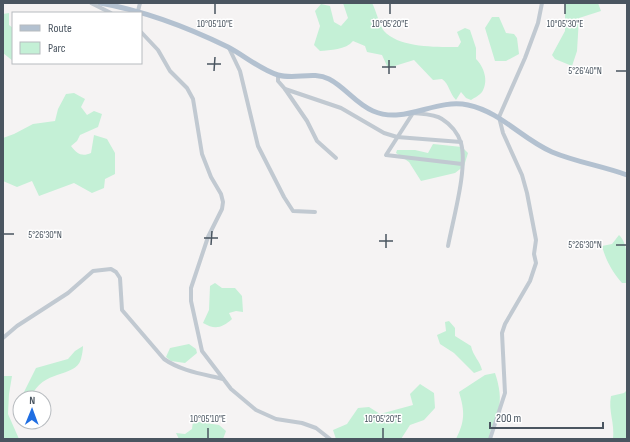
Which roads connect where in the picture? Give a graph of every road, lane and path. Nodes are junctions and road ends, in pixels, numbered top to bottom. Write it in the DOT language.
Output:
graph roads {
  1 [pos="91,3"];
  2 [pos="100,3"];
  3 [pos="140,3"];
  4 [pos="542,3"];
  5 [pos="138,11"];
  6 [pos="109,12"];
  7 [pos="141,12"];
  8 [pos="142,12"];
  9 [pos="142,33"];
  10 [pos="229,48"];
  11 [pos="278,75"];
  12 [pos="284,89"];
  13 [pos="413,113"];
  14 [pos="499,117"];
  15 [pos="397,137"];
  16 [pos="461,142"];
  17 [pos="336,158"];
  18 [pos="462,164"];
  19 [pos="627,175"];
  20 [pos="315,212"];
  21 [pos="448,246"];
  22 [pos="3,338"];
  23 [pos="223,379"];
  24 [pos="330,439"];
  25 [pos="490,439"];
  1 -- 6 [label="street"];
  2 -- 5 [label="main road"];
  3 -- 5 [label="street"];
  4 -- 14 [label="street"];
  5 -- 7 [label="main road"];
  8 -- 10 [label="main road"];
  9 -- 23 [label="street"];
  10 -- 11 [label="main road"];
  10 -- 20 [label="street"];
  11 -- 12 [label="street"];
  11 -- 13 [label="main road"];
  12 -- 15 [label="street"];
  12 -- 17 [label="street"];
  13 -- 14 [label="main road"];
  13 -- 15 [label="street"];
  13 -- 16 [label="street"];
  14 -- 19 [label="main road"];
  14 -- 25 [label="street"];
  15 -- 16 [label="street"];
  15 -- 18 [label="street"];
  16 -- 18 [label="street"];
  18 -- 21 [label="street"];
  22 -- 23 [label="street"];
  23 -- 24 [label="street"];
}
